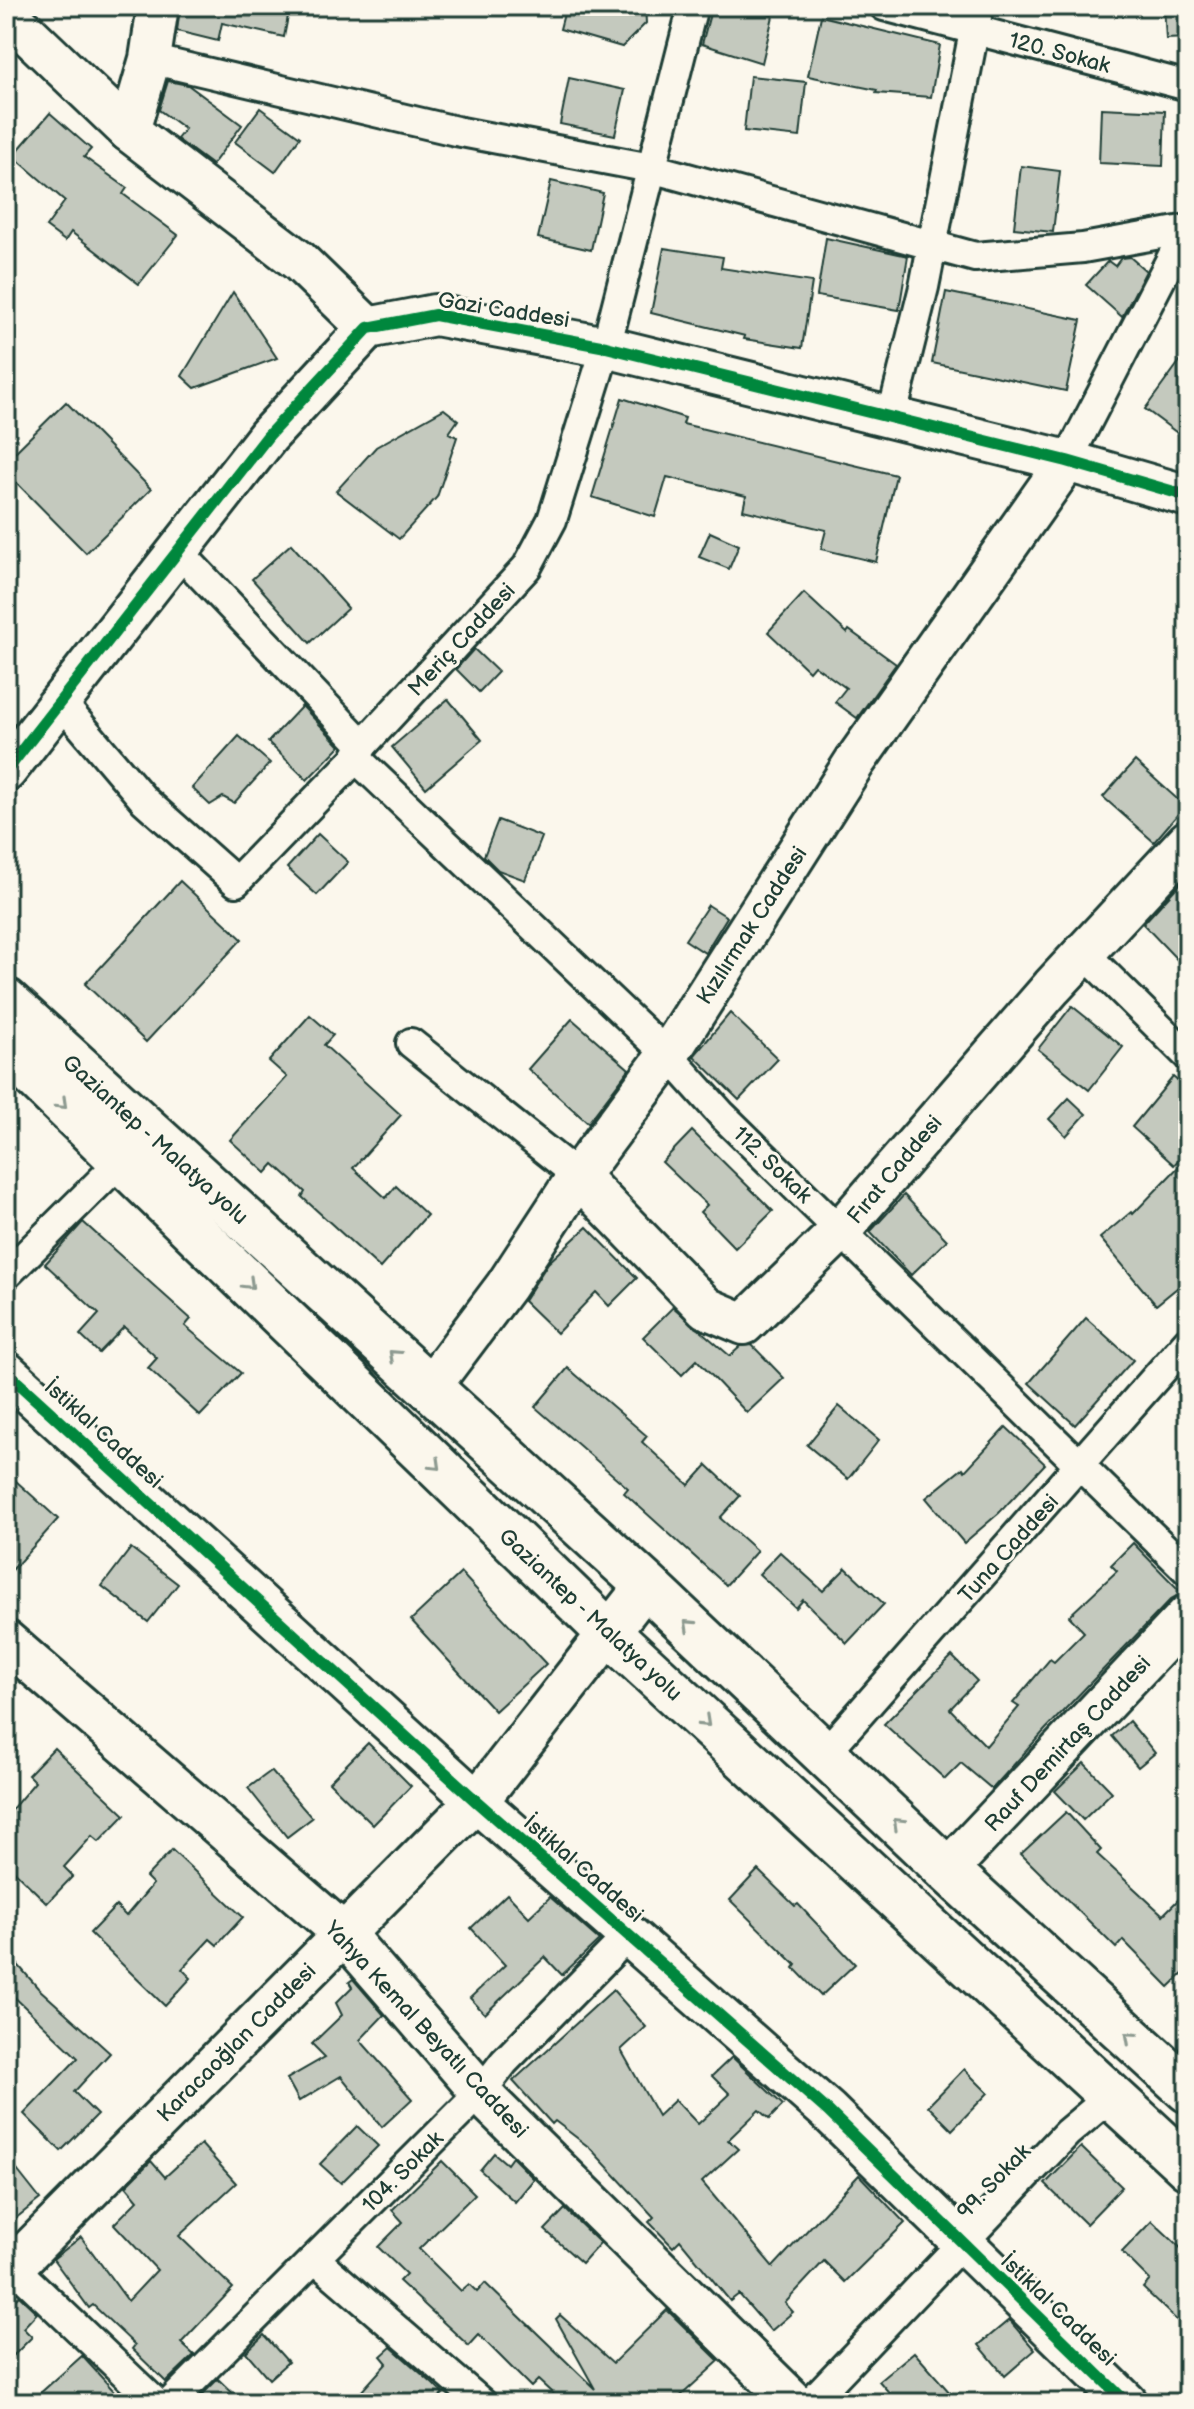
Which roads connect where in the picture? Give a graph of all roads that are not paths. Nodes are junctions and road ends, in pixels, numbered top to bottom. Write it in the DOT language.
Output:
graph roads {
  1 [pos="158,6"];
  2 [pos="693,6"];
  3 [pos="884,6"];
  4 [pos="6,13"];
  5 [pos="977,18"];
  6 [pos="150,59"];
  7 [pos="1188,86"];
  8 [pos="129,131"];
  9 [pos="651,168"];
  10 [pos="1187,229"];
  11 [pos="932,247"];
  12 [pos="368,328"];
  13 [pos="606,347"];
  14 [pos="891,419"];
  15 [pos="1067,461"];
  16 [pos="1188,496"];
  17 [pos="178,551"];
  18 [pos="60,701"];
  19 [pos="360,751"];
  20 [pos="6,771"];
  21 [pos="1188,841"];
  22 [pos="1083,952"];
  23 [pos="6,1001"];
  24 [pos="411,1043"];
  25 [pos="6,1049"];
  26 [pos="668,1055"];
  27 [pos="1188,1056"];
  28 [pos="121,1161"];
  29 [pos="578,1176"];
  30 [pos="841,1230"];
  31 [pos="6,1275"];
  32 [pos="1188,1341"];
  33 [pos="6,1372"];
  34 [pos="430,1387"];
  35 [pos="1080,1467"];
  36 [pos="1188,1571"];
  37 [pos="646,1585"];
  38 [pos="1188,1615"];
  39 [pos="607,1631"];
  40 [pos="6,1641"];
  41 [pos="826,1752"];
  42 [pos="476,1801"];
  43 [pos="947,1870"];
  44 [pos="344,1934"];
  45 [pos="630,1934"];
  46 [pos="1188,2090"];
  47 [pos="481,2092"];
  48 [pos="1111,2096"];
  49 [pos="1188,2167"];
  50 [pos="962,2242"];
  51 [pos="315,2259"];
  52 [pos="9,2267"];
  53 [pos="156,2403"];
  54 [pos="170,2403"];
  55 [pos="482,2403"];
  56 [pos="795,2403"];
  57 [pos="810,2403"];
  58 [pos="1127,2403"];
  1 -- 6 [label="street"];
  2 -- 9 [label="street, Meriç Caddesi"];
  3 -- 5 [label="street, 120. Sokak"];
  4 -- 8 [label="street"];
  5 -- 7 [label="street, 120. Sokak"];
  5 -- 11 [label="street"];
  6 -- 8 [label="street"];
  6 -- 9 [label="street"];
  8 -- 12 [label="street"];
  9 -- 11 [label="street"];
  9 -- 13 [label="street, Meriç Caddesi"];
  10 -- 11 [label="street"];
  10 -- 15 [label="street"];
  11 -- 14 [label="street"];
  12 -- 13 [label="street, Gazi Caddesi"];
  12 -- 17 [label="street"];
  13 -- 14 [label="street, Gazi Caddesi"];
  13 -- 19 [label="street, Meriç Caddesi"];
  14 -- 15 [label="street, Gazi Caddesi"];
  15 -- 16 [label="street, Gazi Caddesi"];
  15 -- 26 [label="street, Kızılırmak Caddesi"];
  17 -- 18 [label="street"];
  17 -- 19 [label="street, 112. Sokak"];
  18 -- 19 [label="street, Meriç Caddesi"];
  18 -- 20 [label="street"];
  19 -- 26 [label="street, 112. Sokak"];
  21 -- 22 [label="street, Fırat Caddesi"];
  22 -- 27 [label="street"];
  22 -- 30 [label="street, Fırat Caddesi"];
  34 -- 23 [label="highway, Gaziantep - Malatya yolu, one-way"];
  24 -- 29 [label="street"];
  25 -- 28 [label="highway, Gaziantep - Malatya yolu, one-way"];
  26 -- 29 [label="street, Kızılırmak Caddesi"];
  26 -- 30 [label="street, 112. Sokak"];
  28 -- 31 [label="street"];
  28 -- 39 [label="highway, Gaziantep - Malatya yolu, one-way"];
  29 -- 30 [label="street, Fırat Caddesi"];
  29 -- 34 [label="street, Kızılırmak Caddesi"];
  30 -- 35 [label="street, 112. Sokak"];
  32 -- 35 [label="street, Tuna Caddesi"];
  33 -- 42 [label="street, İstiklal Caddesi"];
  34 -- 37 [label="highway, Gaziantep - Malatya yolu"];
  35 -- 36 [label="street, 112. Sokak"];
  35 -- 41 [label="street, Tuna Caddesi"];
  37 -- 39 [label="street, Karacaoğlan Caddesi"];
  41 -- 37 [label="highway, Gaziantep - Malatya yolu, one-way"];
  38 -- 43 [label="street, Rauf Demirtaş Caddesi"];
  39 -- 42 [label="street, Karacaoğlan Caddesi"];
  39 -- 48 [label="highway, Gaziantep - Malatya yolu, one-way"];
  40 -- 44 [label="street, Yahya Kemal Beyatlı Caddesi"];
  43 -- 41 [label="highway, Gaziantep - Malatya yolu, one-way"];
  42 -- 44 [label="street, Karacaoğlan Caddesi"];
  42 -- 45 [label="street, İstiklal Caddesi"];
  46 -- 43 [label="highway, Gaziantep - Malatya yolu, one-way"];
  44 -- 47 [label="street, Yahya Kemal Beyatlı Caddesi"];
  44 -- 52 [label="street, Karacaoğlan Caddesi"];
  45 -- 47 [label="street, 104. Sokak"];
  45 -- 50 [label="street, İstiklal Caddesi"];
  47 -- 51 [label="street, 104. Sokak"];
  47 -- 56 [label="street, Yahya Kemal Beyatlı Caddesi"];
  48 -- 49 [label="highway, Gaziantep - Malatya yolu"];
  48 -- 50 [label="street, 99. Sokak"];
  50 -- 57 [label="street, 99. Sokak"];
  50 -- 58 [label="street, İstiklal Caddesi"];
  51 -- 54 [label="street, 104. Sokak"];
  51 -- 55 [label="street"];
  52 -- 53 [label="street"];
}
